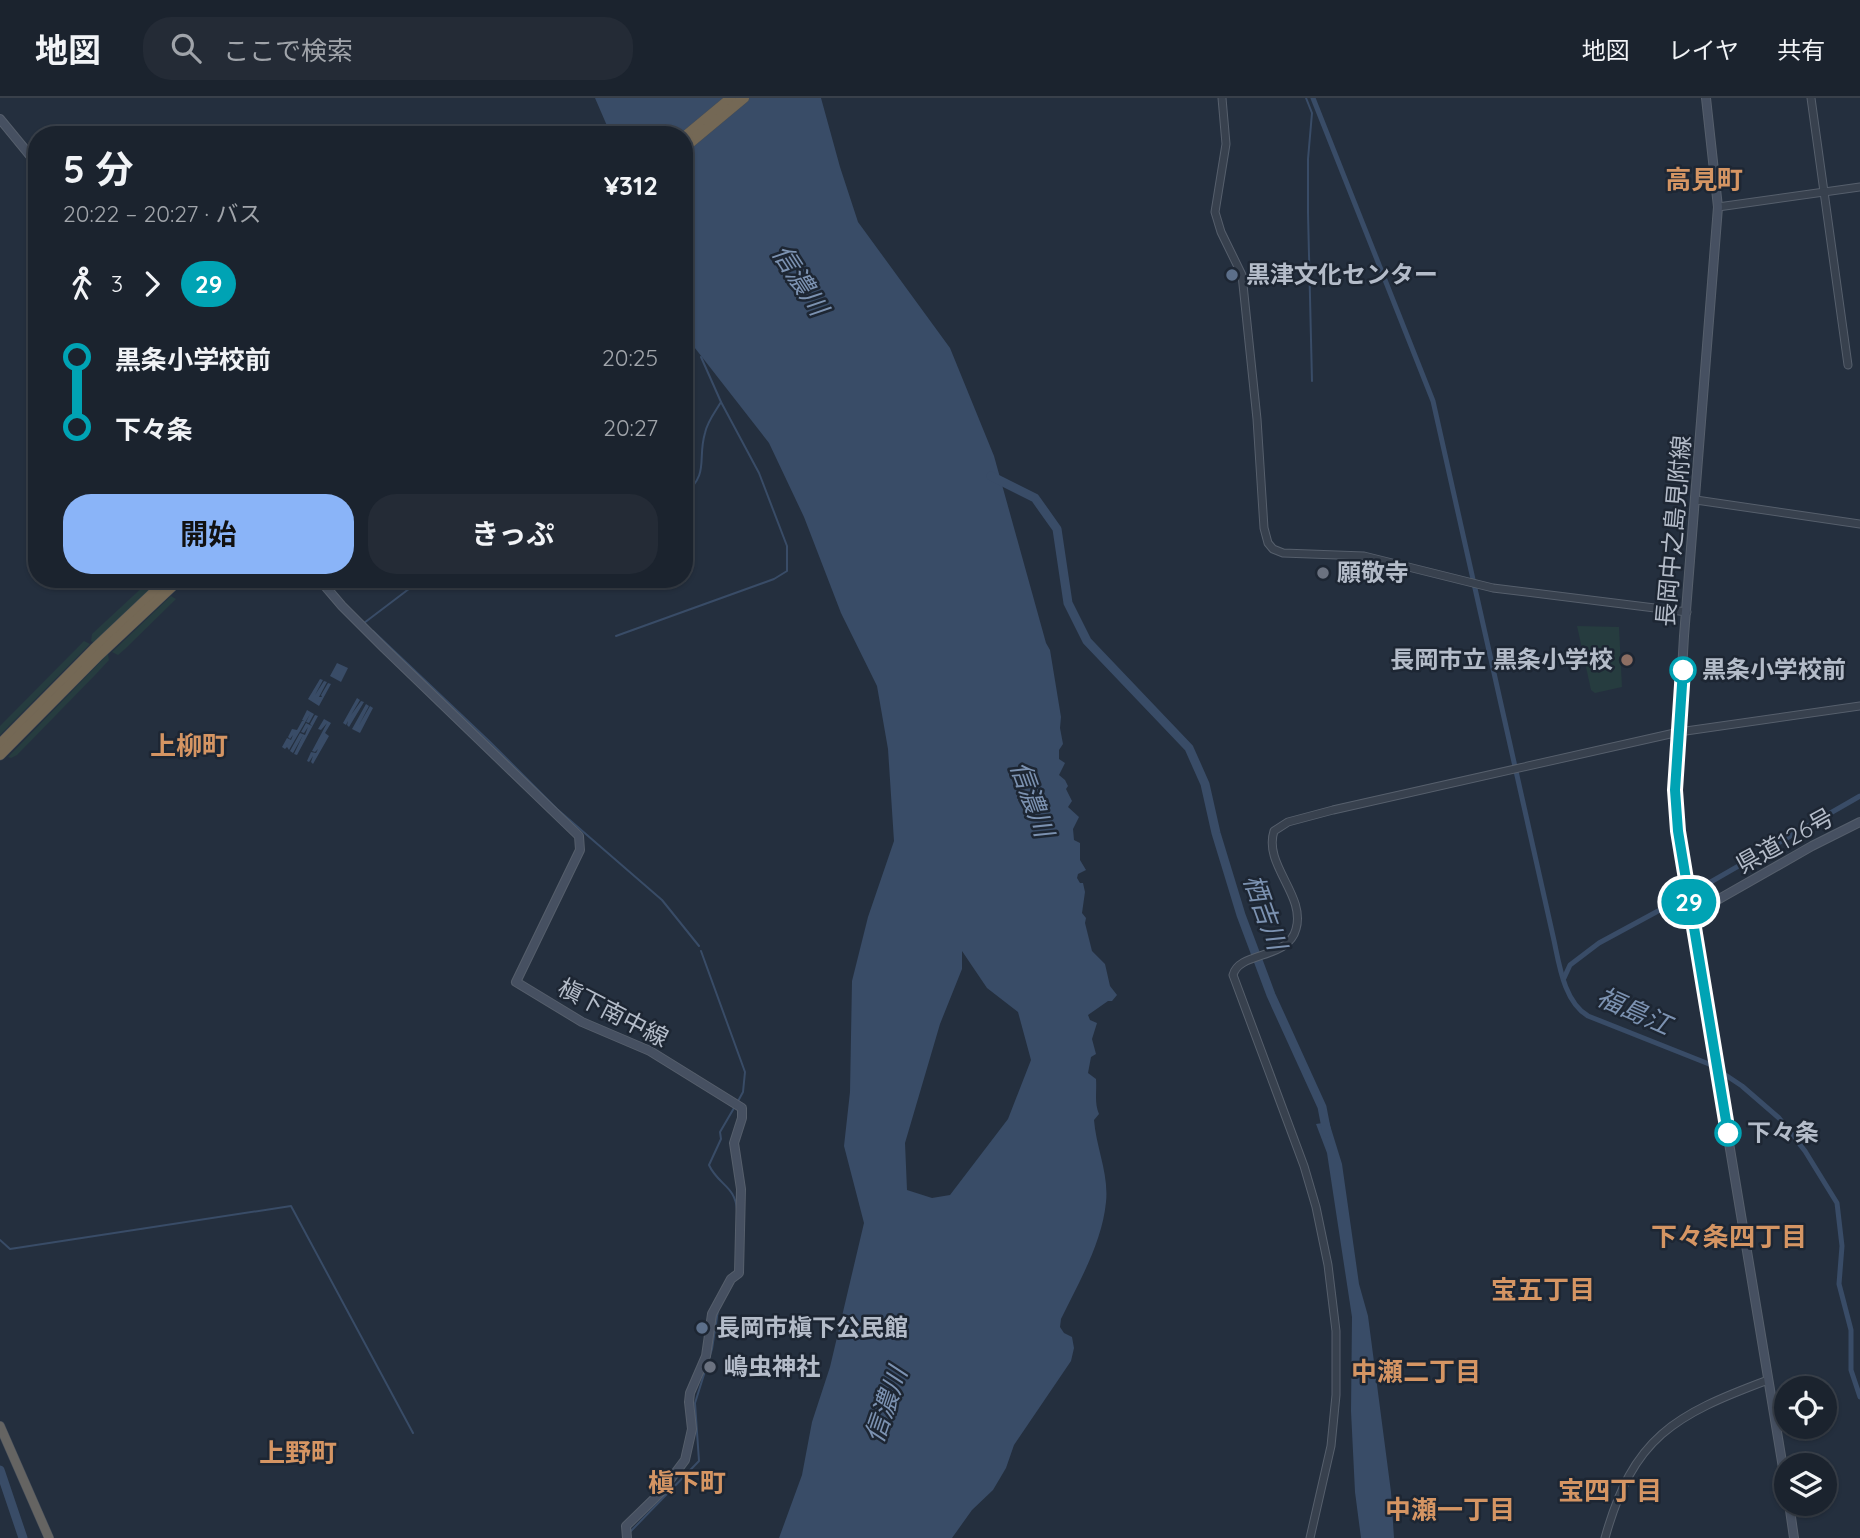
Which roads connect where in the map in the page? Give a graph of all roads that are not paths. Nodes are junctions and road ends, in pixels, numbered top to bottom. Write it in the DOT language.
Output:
graph roads {
  1 [pos="732,98"];
  2 [pos="744,98"];
  3 [pos="1222,98"];
  4 [pos="1706,98"];
  5 [pos="1811,98"];
  6 [pos="0,119"];
  7 [pos="693,130"];
  8 [pos="693,140"];
  9 [pos="28,153"];
  10 [pos="1860,187"];
  11 [pos="1824,192"];
  12 [pos="1718,206"];
  13 [pos="1848,365"];
  14 [pos="1696,500"];
  15 [pos="1860,524"];
  16 [pos="158,588"];
  17 [pos="170,588"];
  18 [pos="327,588"];
  19 [pos="1687,612"];
  20 [pos="1860,706"];
  21 [pos="1679,732"];
  22 [pos="0,744"];
  23 [pos="0,755"];
  24 [pos="1860,822"];
  25 [pos="1691,915"];
  26 [pos="1768,1380"];
  27 [pos="0,1426"];
  28 [pos="1780,1453"];
  29 [pos="1791,1516"];
  30 [pos="49,1538"];
  31 [pos="627,1538"];
  32 [pos="1310,1538"];
  33 [pos="1605,1538"];
  34 [pos="1794,1538"];
  1 -- 7 [label="highway"];
  2 -- 8 [label="highway"];
  3 -- 19 [label="street"];
  4 -- 12 [label="main road, 長岡中之島見附線"];
  5 -- 11 [label="street"];
  6 -- 9 [label="main road"];
  10 -- 11 [label="street"];
  11 -- 12 [label="street"];
  11 -- 13 [label="street"];
  12 -- 14 [label="main road, 長岡中之島見附線"];
  14 -- 15 [label="street"];
  14 -- 19 [label="main road, 長岡中之島見附線"];
  16 -- 22 [label="highway"];
  17 -- 23 [label="highway"];
  18 -- 31 [label="main road, 槇下南中線"];
  19 -- 21 [label="main road, 長岡中之島見附線"];
  20 -- 21 [label="street"];
  21 -- 25 [label="main road, 長岡中之島見附線"];
  21 -- 32 [label="street"];
  24 -- 25 [label="main road, 県道126号"];
  25 -- 26 [label="main road, 長岡中之島見附線"];
  26 -- 28 [label="main road, 長岡中之島見附線"];
  26 -- 33 [label="street"];
  27 -- 30 [label="highway"];
  29 -- 34 [label="main road"];
}
